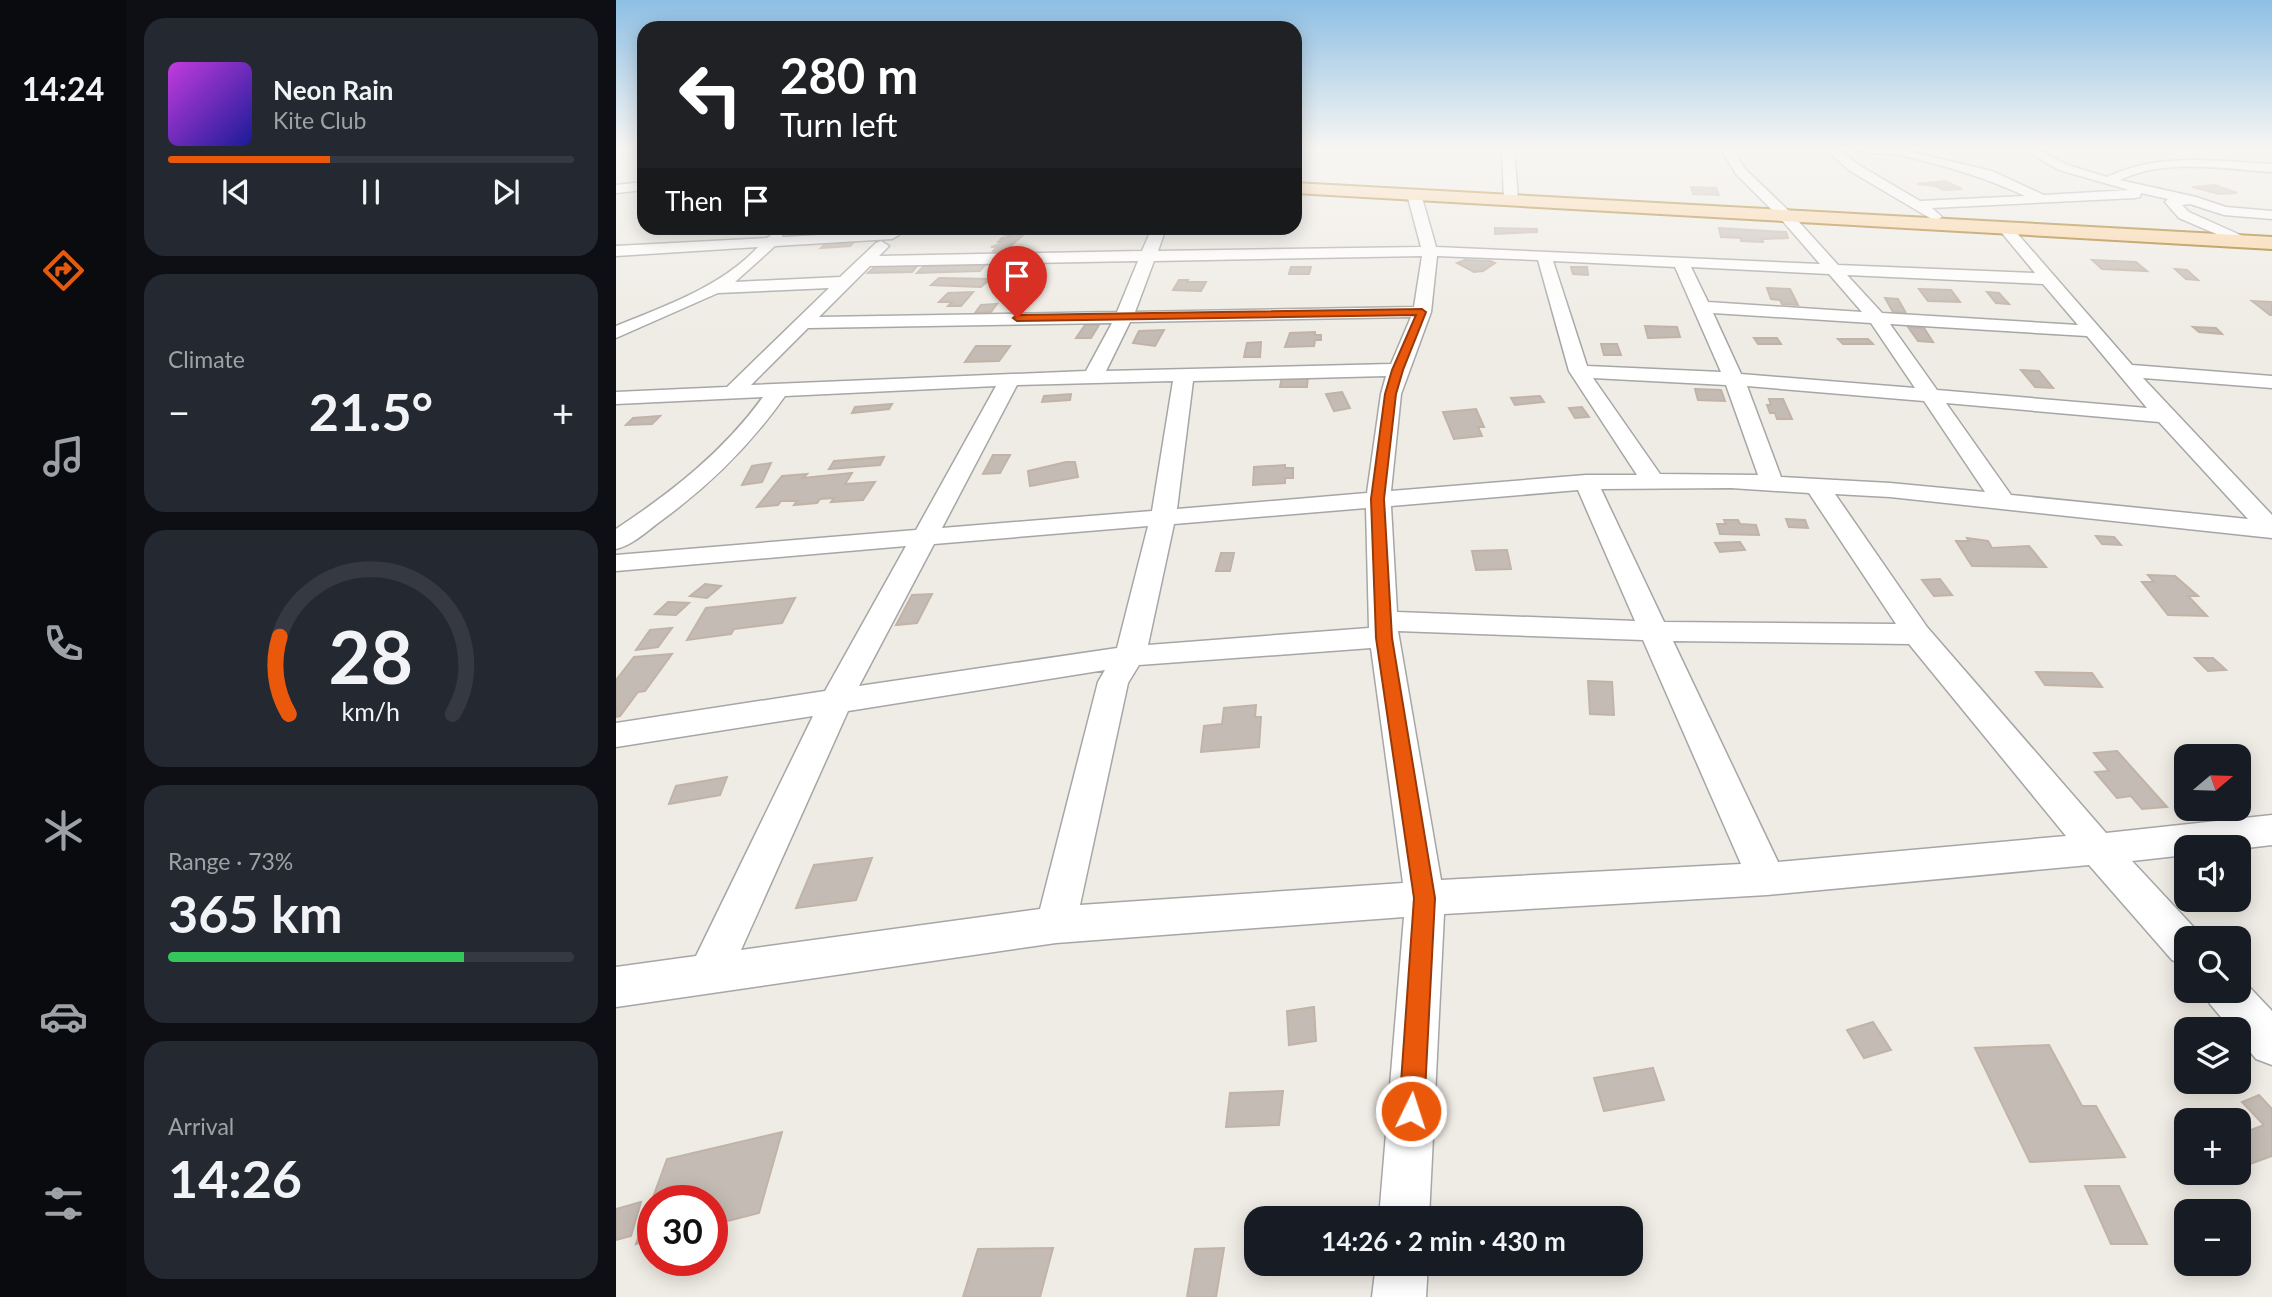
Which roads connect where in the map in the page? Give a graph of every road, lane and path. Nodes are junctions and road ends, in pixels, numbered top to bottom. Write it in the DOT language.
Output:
graph roads {
  1 [pos="1418,209"];
  2 [pos="1667,209"];
  3 [pos="1779,209"];
  4 [pos="1924,209"];
  5 [pos="2178,209"];
  6 [pos="2216,209"];
  7 [pos="1786,215"];
  8 [pos="2272,215"];
  9 [pos="1944,224"];
  10 [pos="2004,227"];
  11 [pos="778,235"];
  12 [pos="850,235"];
  13 [pos="891,235"];
  14 [pos="1156,235"];
  15 [pos="2242,241"];
  16 [pos="772,242"];
  17 [pos="2272,243"];
  18 [pos="616,251"];
  19 [pos="1430,251"];
  20 [pos="1544,256"];
  21 [pos="1148,257"];
  22 [pos="867,261"];
  23 [pos="1681,263"];
  24 [pos="1830,268"];
  25 [pos="2050,279"];
  26 [pos="844,282"];
  27 [pos="716,288"];
  28 [pos="1699,307"];
  29 [pos="1422,312"];
  30 [pos="1125,315"];
  31 [pos="1875,316"];
  32 [pos="802,323"];
  33 [pos="2091,331"];
  34 [pos="616,333"];
  35 [pos="1398,370"];
  36 [pos="1579,371"];
  37 [pos="2129,372"];
  38 [pos="1184,375"];
  39 [pos="1093,377"];
  40 [pos="1010,379"];
  41 [pos="1734,379"];
  42 [pos="2272,382"];
  43 [pos="778,391"];
  44 [pos="733,393"];
  45 [pos="1931,396"];
  46 [pos="616,398"];
  47 [pos="2165,416"];
  48 [pos="1653,481"];
  49 [pos="1586,482"];
  50 [pos="1772,483"];
  51 [pos="1817,486"];
  52 [pos="1378,499"];
  53 [pos="2003,501"];
  54 [pos="1163,517"];
  55 [pos="2271,529"];
  56 [pos="925,539"];
  57 [pos="616,541"];
  58 [pos="616,563"];
  59 [pos="1384,629"];
  60 [pos="1653,631"];
  61 [pos="1917,634"];
  62 [pos="1130,656"];
  63 [pos="836,701"];
  64 [pos="616,735"];
  65 [pos="2272,830"];
  66 [pos="2098,849"];
  67 [pos="1767,879"];
  68 [pos="1425,898"];
  69 [pos="1056,925"];
  70 [pos="2174,934"];
  71 [pos="708,976"];
  72 [pos="616,987"];
  73 [pos="2237,1003"];
  74 [pos="2272,1043"];
  75 [pos="1406,1206"];
  76 [pos="1401,1276"];
  77 [pos="1399,1297"];
  1 -- 19 [label="street"];
  2 -- 7 [label="main road"];
  3 -- 7 [label="street"];
  4 -- 9 [label="street"];
  5 -- 15 [label="street"];
  6 -- 8 [label="street"];
  7 -- 9 [label="main road"];
  7 -- 24 [label="street"];
  9 -- 10 [label="main road"];
  10 -- 15 [label="main road"];
  10 -- 25 [label="street"];
  11 -- 16 [label="street"];
  12 -- 16 [label="street"];
  13 -- 22 [label="street"];
  14 -- 21 [label="street"];
  15 -- 17 [label="main road"];
  16 -- 18 [label="street"];
  16 -- 27 [label="street"];
  19 -- 20 [label="street"];
  19 -- 21 [label="street"];
  19 -- 29 [label="street"];
  20 -- 23 [label="street"];
  20 -- 36 [label="street"];
  21 -- 22 [label="street"];
  21 -- 30 [label="street"];
  22 -- 26 [label="street"];
  23 -- 24 [label="street"];
  23 -- 28 [label="street"];
  24 -- 25 [label="street"];
  24 -- 31 [label="street"];
  25 -- 33 [label="street"];
  26 -- 27 [label="street"];
  26 -- 32 [label="street"];
  27 -- 34 [label="street"];
  28 -- 31 [label="street"];
  28 -- 41 [label="street"];
  29 -- 30 [label="street"];
  29 -- 35 [label="street"];
  30 -- 32 [label="street"];
  30 -- 39 [label="street"];
  31 -- 33 [label="street"];
  31 -- 45 [label="street"];
  32 -- 44 [label="street"];
  33 -- 37 [label="street"];
  35 -- 38 [label="street"];
  35 -- 52 [label="street"];
  36 -- 41 [label="street"];
  36 -- 48 [label="street"];
  37 -- 42 [label="street"];
  37 -- 47 [label="street"];
  38 -- 39 [label="street"];
  38 -- 54 [label="street"];
  39 -- 40 [label="street"];
  40 -- 43 [label="street"];
  40 -- 56 [label="street"];
  41 -- 45 [label="street"];
  41 -- 50 [label="street"];
  43 -- 44 [label="street"];
  43 -- 57 [label="street"];
  44 -- 46 [label="street"];
  45 -- 47 [label="street"];
  45 -- 53 [label="street"];
  47 -- 55 [label="street"];
  48 -- 49 [label="street"];
  48 -- 50 [label="street"];
  49 -- 52 [label="street"];
  49 -- 60 [label="street"];
  50 -- 51 [label="street"];
  51 -- 53 [label="street"];
  51 -- 61 [label="street"];
  52 -- 54 [label="street"];
  52 -- 59 [label="street"];
  53 -- 55 [label="street"];
  54 -- 56 [label="street"];
  54 -- 62 [label="street"];
  56 -- 58 [label="street"];
  56 -- 63 [label="street"];
  59 -- 60 [label="street"];
  59 -- 62 [label="street"];
  59 -- 68 [label="street"];
  60 -- 61 [label="street"];
  60 -- 67 [label="street"];
  61 -- 66 [label="street"];
  62 -- 63 [label="street"];
  62 -- 69 [label="street"];
  63 -- 64 [label="street"];
  63 -- 71 [label="street"];
  65 -- 66 [label="street"];
  66 -- 67 [label="street"];
  66 -- 70 [label="street"];
  67 -- 68 [label="street"];
  68 -- 69 [label="street"];
  68 -- 75 [label="street"];
  69 -- 71 [label="street"];
  71 -- 72 [label="street"];
  73 -- 74 [label="street"];
  76 -- 77 [label="street"];
}
